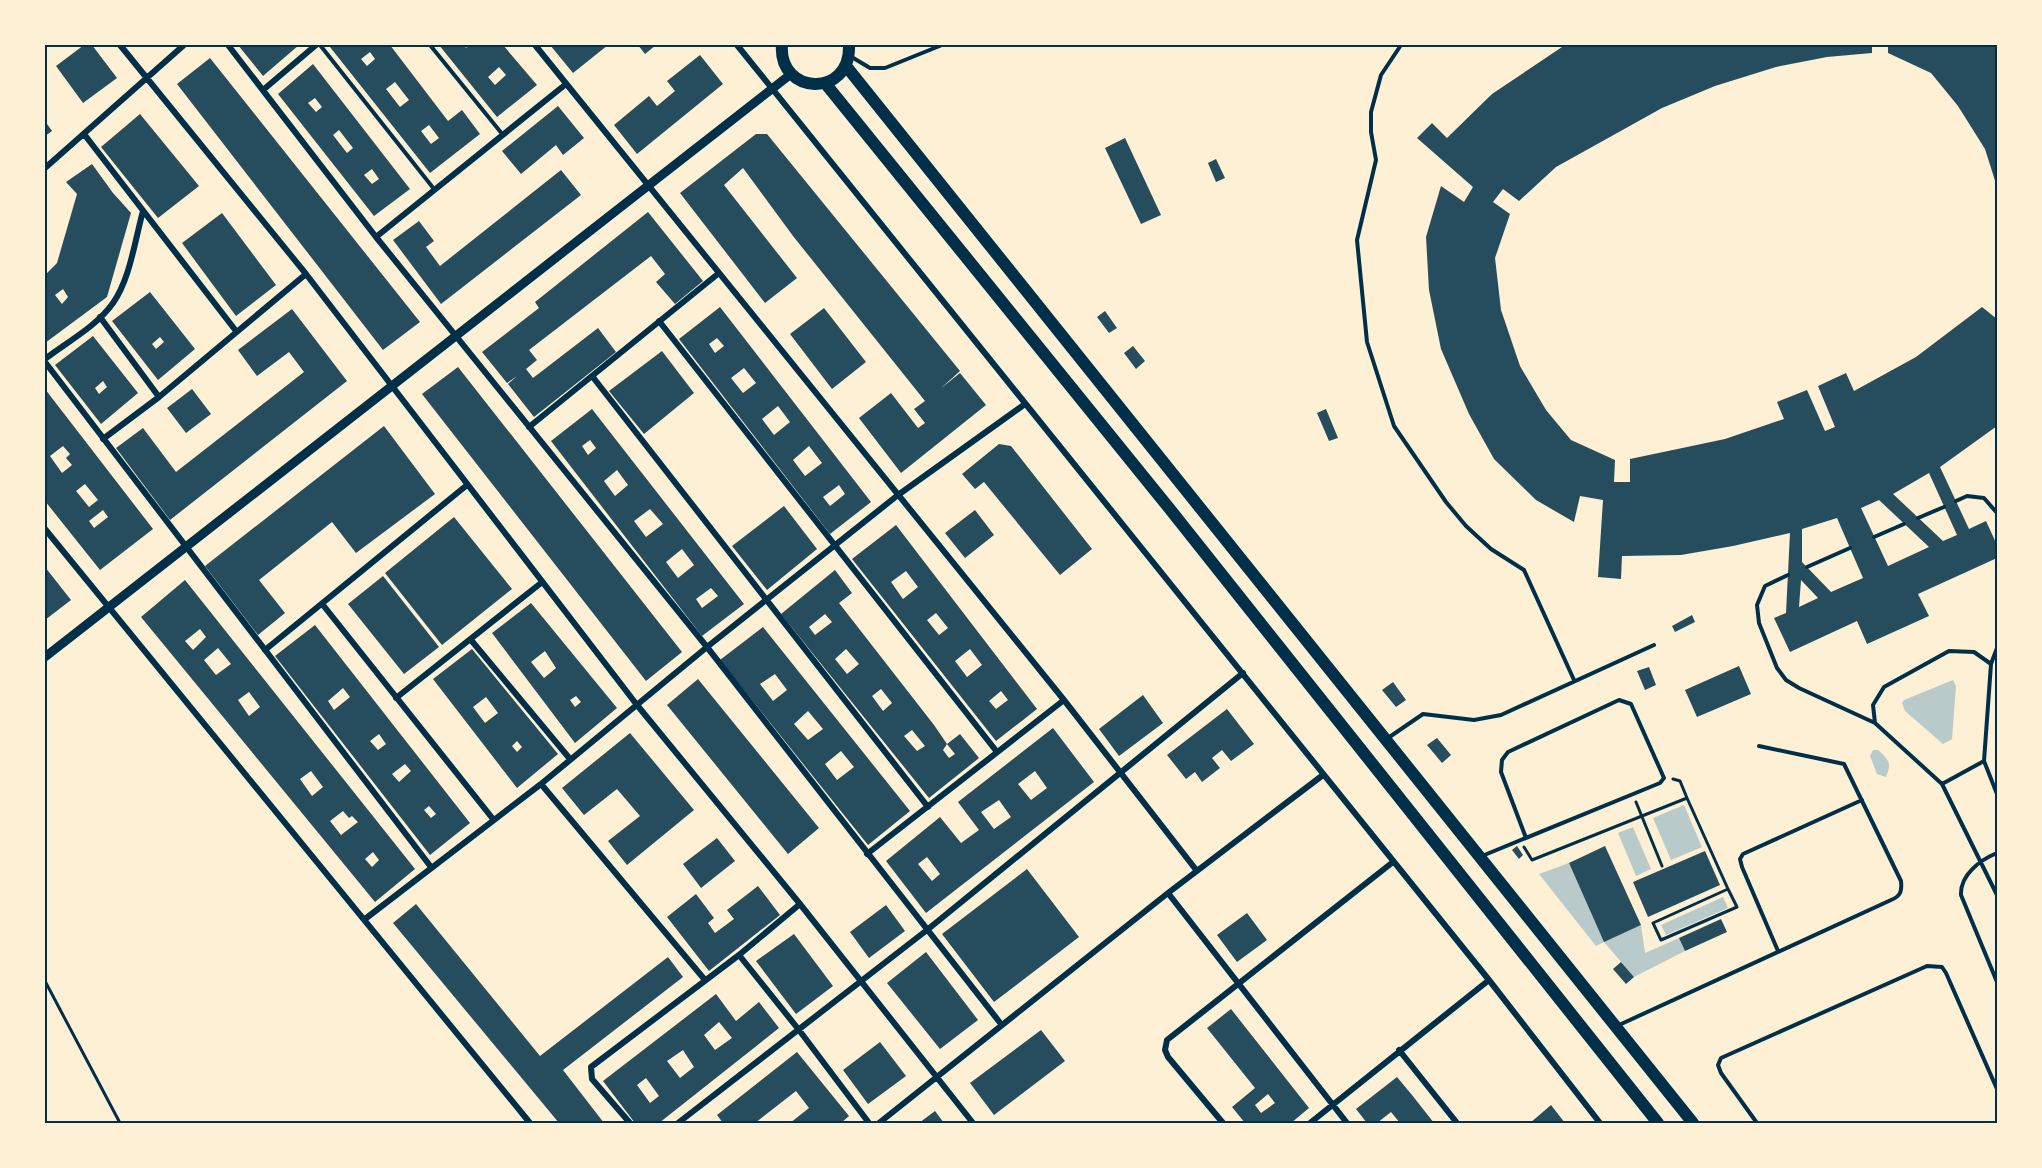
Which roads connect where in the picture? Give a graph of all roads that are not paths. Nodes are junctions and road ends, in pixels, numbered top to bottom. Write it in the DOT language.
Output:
graph roads {
  1 [pos="120,45"];
  2 [pos="184,45"];
  3 [pos="228,45"];
  4 [pos="318,45"];
  5 [pos="430,45"];
  6 [pos="535,45"];
  7 [pos="736,45"];
  8 [pos="782,45"];
  9 [pos="942,45"];
  10 [pos="1401,45"];
  11 [pos="848,55"];
  12 [pos="790,74"];
  13 [pos="147,78"];
  14 [pos="825,83"];
  15 [pos="566,84"];
  16 [pos="772,88"];
  17 [pos="263,90"];
  18 [pos="84,134"];
  19 [pos="503,135"];
  20 [pos="45,168"];
  21 [pos="648,185"];
  22 [pos="435,190"];
  23 [pos="143,211"];
  24 [pos="376,237"];
  25 [pos="719,273"];
  26 [pos="306,274"];
  27 [pos="100,317"];
  28 [pos="659,321"];
  29 [pos="236,331"];
  30 [pos="455,336"];
  31 [pos="45,361"];
  32 [pos="592,376"];
  33 [pos="390,387"];
  34 [pos="159,397"];
  35 [pos="1025,404"];
  36 [pos="529,427"];
  37 [pos="103,438"];
  38 [pos="467,485"];
  39 [pos="898,495"];
  40 [pos="1956,501"];
  41 [pos="1944,507"];
  42 [pos="1997,513"];
  43 [pos="1918,518"];
  44 [pos="1904,524"];
  45 [pos="45,529"];
  46 [pos="1874,537"];
  47 [pos="835,545"];
  48 [pos="186,546"];
  49 [pos="1850,548"];
  50 [pos="1807,567"];
  51 [pos="1788,575"];
  52 [pos="541,583"];
  53 [pos="767,600"];
  54 [pos="322,605"];
  55 [pos="109,607"];
  56 [pos="471,640"];
  57 [pos="1654,645"];
  58 [pos="707,647"];
  59 [pos="1997,648"];
  60 [pos="265,651"];
  61 [pos="45,657"];
  62 [pos="1991,664"];
  63 [pos="1243,674"];
  64 [pos="1574,681"];
  65 [pos="396,698"];
  66 [pos="1064,700"];
  67 [pos="637,705"];
  68 [pos="1875,723"];
  69 [pos="1384,741"];
  70 [pos="1759,747"];
  71 [pos="997,752"];
  72 [pos="570,759"];
  73 [pos="1984,761"];
  74 [pos="1120,773"];
  75 [pos="1323,775"];
  76 [pos="541,784"];
  77 [pos="1942,784"];
  78 [pos="1997,794"];
  79 [pos="1862,800"];
  80 [pos="928,807"];
  81 [pos="493,819"];
  82 [pos="1526,838"];
  83 [pos="1997,853"];
  84 [pos="867,854"];
  85 [pos="1478,857"];
  86 [pos="1981,859"];
  87 [pos="1393,862"];
  88 [pos="431,867"];
  89 [pos="1197,872"];
  90 [pos="1168,893"];
  91 [pos="1997,895"];
  92 [pos="800,904"];
  93 [pos="365,919"];
  94 [pos="927,930"];
  95 [pos="1778,951"];
  96 [pos="738,955"];
  97 [pos="705,980"];
  98 [pos="861,980"];
  99 [pos="1490,980"];
  100 [pos="1237,982"];
  101 [pos="1997,982"];
  102 [pos="1001,1024"];
  103 [pos="1615,1027"];
  104 [pos="799,1030"];
  105 [pos="1399,1050"];
  106 [pos="936,1078"];
  107 [pos="1997,1089"];
  108 [pos="1334,1105"];
  109 [pos="530,1123"];
  110 [pos="630,1123"];
  111 [pos="678,1123"];
  112 [pos="869,1123"];
  113 [pos="879,1123"];
  114 [pos="973,1123"];
  115 [pos="1223,1123"];
  116 [pos="1310,1123"];
  117 [pos="1347,1123"];
  118 [pos="1457,1123"];
  119 [pos="1600,1123"];
  120 [pos="1658,1123"];
  121 [pos="1693,1123"];
  122 [pos="1757,1123"];
  1 -- 13 [label="street"];
  2 -- 13 [label="street"];
  3 -- 17 [label="street"];
  4 -- 17 [label="street"];
  4 -- 22 [label="lane"];
  5 -- 19 [label="lane"];
  6 -- 15 [label="street"];
  7 -- 16 [label="street"];
  8 -- 12 [label="highway"];
  9 -- 11 [label="lane"];
  10 -- 64 [label="lane"];
  11 -- 14 [label="highway"];
  11 -- 69 [label="highway"];
  12 -- 14 [label="highway"];
  12 -- 16 [label="street"];
  13 -- 18 [label="street"];
  13 -- 26 [label="street"];
  14 -- 120 [label="highway"];
  15 -- 19 [label="street"];
  15 -- 21 [label="street"];
  16 -- 21 [label="street"];
  16 -- 35 [label="street"];
  17 -- 24 [label="street"];
  18 -- 20 [label="street"];
  18 -- 23 [label="street"];
  19 -- 22 [label="street"];
  21 -- 25 [label="street"];
  21 -- 30 [label="street"];
  22 -- 24 [label="street"];
  23 -- 27 [label="street"];
  23 -- 29 [label="street"];
  24 -- 30 [label="street"];
  25 -- 28 [label="street"];
  25 -- 39 [label="street"];
  26 -- 29 [label="street"];
  26 -- 33 [label="street"];
  27 -- 31 [label="street"];
  27 -- 34 [label="street"];
  28 -- 32 [label="street"];
  28 -- 47 [label="street"];
  29 -- 34 [label="street"];
  30 -- 33 [label="street"];
  30 -- 36 [label="street"];
  31 -- 37 [label="street"];
  32 -- 36 [label="street"];
  32 -- 53 [label="street"];
  33 -- 38 [label="street"];
  33 -- 48 [label="street"];
  34 -- 37 [label="street"];
  35 -- 39 [label="street"];
  35 -- 63 [label="street"];
  36 -- 58 [label="street"];
  37 -- 48 [label="street"];
  38 -- 52 [label="street"];
  38 -- 54 [label="street"];
  39 -- 47 [label="street"];
  39 -- 66 [label="street"];
  40 -- 42 [label="lane"];
  41 -- 43 [label="lane"];
  44 -- 46 [label="lane"];
  45 -- 55 [label="street"];
  47 -- 53 [label="street"];
  47 -- 71 [label="street"];
  48 -- 55 [label="street"];
  48 -- 60 [label="street"];
  49 -- 50 [label="lane"];
  51 -- 68 [label="lane"];
  52 -- 56 [label="street"];
  52 -- 67 [label="street"];
  53 -- 58 [label="street"];
  53 -- 80 [label="street"];
  54 -- 60 [label="street"];
  54 -- 65 [label="street"];
  55 -- 61 [label="street"];
  55 -- 93 [label="street"];
  56 -- 65 [label="street"];
  56 -- 72 [label="street"];
  57 -- 64 [label="lane"];
  58 -- 67 [label="street"];
  58 -- 84 [label="street"];
  59 -- 62 [label="lane"];
  60 -- 88 [label="street"];
  62 -- 68 [label="lane"];
  62 -- 73 [label="lane"];
  63 -- 74 [label="street"];
  63 -- 75 [label="street"];
  64 -- 69 [label="lane"];
  65 -- 81 [label="street"];
  66 -- 71 [label="street"];
  66 -- 74 [label="street"];
  67 -- 72 [label="street"];
  67 -- 92 [label="street"];
  68 -- 77 [label="lane"];
  69 -- 85 [label="highway"];
  70 -- 79 [label="lane"];
  71 -- 80 [label="street"];
  72 -- 76 [label="street"];
  73 -- 77 [label="lane"];
  73 -- 78 [label="lane"];
  74 -- 89 [label="street"];
  74 -- 94 [label="street"];
  75 -- 87 [label="street"];
  75 -- 89 [label="street"];
  76 -- 81 [label="street"];
  76 -- 97 [label="street"];
  77 -- 86 [label="lane"];
  79 -- 95 [label="lane"];
  79 -- 95 [label="lane"];
  80 -- 84 [label="street"];
  81 -- 88 [label="street"];
  82 -- 82 [label="lane"];
  82 -- 85 [label="lane"];
  83 -- 86 [label="lane"];
  84 -- 94 [label="street"];
  85 -- 103 [label="highway"];
  86 -- 91 [label="lane"];
  86 -- 101 [label="lane"];
  87 -- 99 [label="street"];
  87 -- 100 [label="street"];
  88 -- 93 [label="street"];
  89 -- 90 [label="street"];
  90 -- 100 [label="street"];
  90 -- 102 [label="street"];
  92 -- 96 [label="street"];
  92 -- 98 [label="street"];
  93 -- 109 [label="street"];
  94 -- 98 [label="street"];
  94 -- 102 [label="street"];
  95 -- 103 [label="lane"];
  96 -- 97 [label="street"];
  96 -- 104 [label="street"];
  97 -- 110 [label="street"];
  98 -- 104 [label="street"];
  98 -- 106 [label="street"];
  99 -- 105 [label="street"];
  99 -- 119 [label="street"];
  100 -- 108 [label="street"];
  100 -- 115 [label="street"];
  102 -- 106 [label="street"];
  103 -- 121 [label="highway"];
  104 -- 111 [label="street"];
  104 -- 112 [label="street"];
  105 -- 108 [label="street"];
  105 -- 118 [label="street"];
  106 -- 113 [label="street"];
  106 -- 114 [label="street"];
  107 -- 122 [label="lane"];
  108 -- 116 [label="street"];
  108 -- 117 [label="street"];
}
